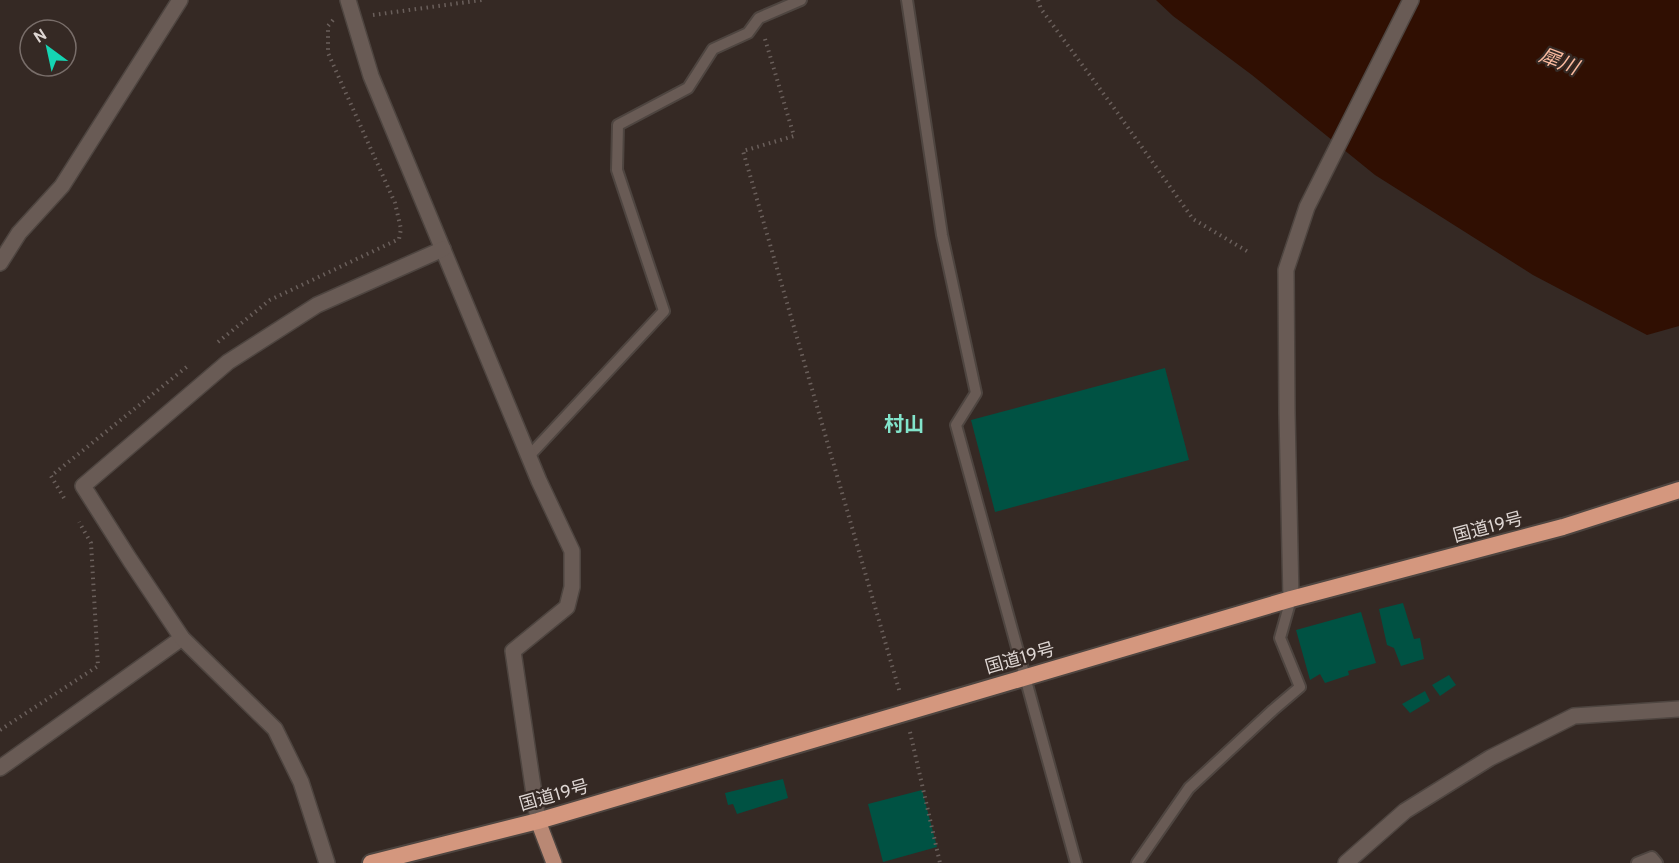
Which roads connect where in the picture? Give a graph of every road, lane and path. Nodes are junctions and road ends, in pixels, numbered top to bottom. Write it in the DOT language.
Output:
graph roads {
  1 [pos="180,0"];
  2 [pos="348,0"];
  3 [pos="482,0"];
  4 [pos="801,0"];
  5 [pos="906,0"];
  6 [pos="1038,0"];
  7 [pos="1411,0"];
  8 [pos="354,18"];
  9 [pos="759,18"];
  10 [pos="443,249"];
  11 [pos="1250,253"];
  12 [pos="0,263"];
  13 [pos="529,456"];
  14 [pos="1679,490"];
  15 [pos="1291,599"];
  16 [pos="182,638"];
  17 [pos="1024,677"];
  18 [pos="1679,709"];
  19 [pos="905,712"];
  20 [pos="0,768"];
  21 [pos="538,821"];
  22 [pos="379,862"];
  23 [pos="327,863"];
  24 [pos="554,863"];
  25 [pos="940,863"];
  26 [pos="1077,863"];
  27 [pos="1137,863"];
  28 [pos="1346,863"];
  29 [pos="1636,863"];
  30 [pos="1657,863"];
  1 -- 12 [label="street"];
  2 -- 8 [label="street"];
  3 -- 8 [label="path"];
  4 -- 9 [label="lane"];
  5 -- 17 [label="lane"];
  6 -- 11 [label="path"];
  7 -- 15 [label="street"];
  8 -- 10 [label="street"];
  9 -- 13 [label="lane"];
  9 -- 19 [label="path"];
  10 -- 13 [label="street"];
  10 -- 16 [label="street"];
  13 -- 21 [label="street"];
  14 -- 15 [label="highway, 国道19号"];
  15 -- 17 [label="highway, 国道19号"];
  15 -- 27 [label="lane"];
  16 -- 20 [label="street"];
  16 -- 23 [label="street"];
  17 -- 19 [label="highway, 国道19号"];
  17 -- 26 [label="lane"];
  18 -- 28 [label="street"];
  19 -- 21 [label="highway, 国道19号"];
  19 -- 25 [label="path"];
  21 -- 22 [label="highway, 国道19号"];
  21 -- 24 [label="main road"];
  29 -- 30 [label="lane"];
}
